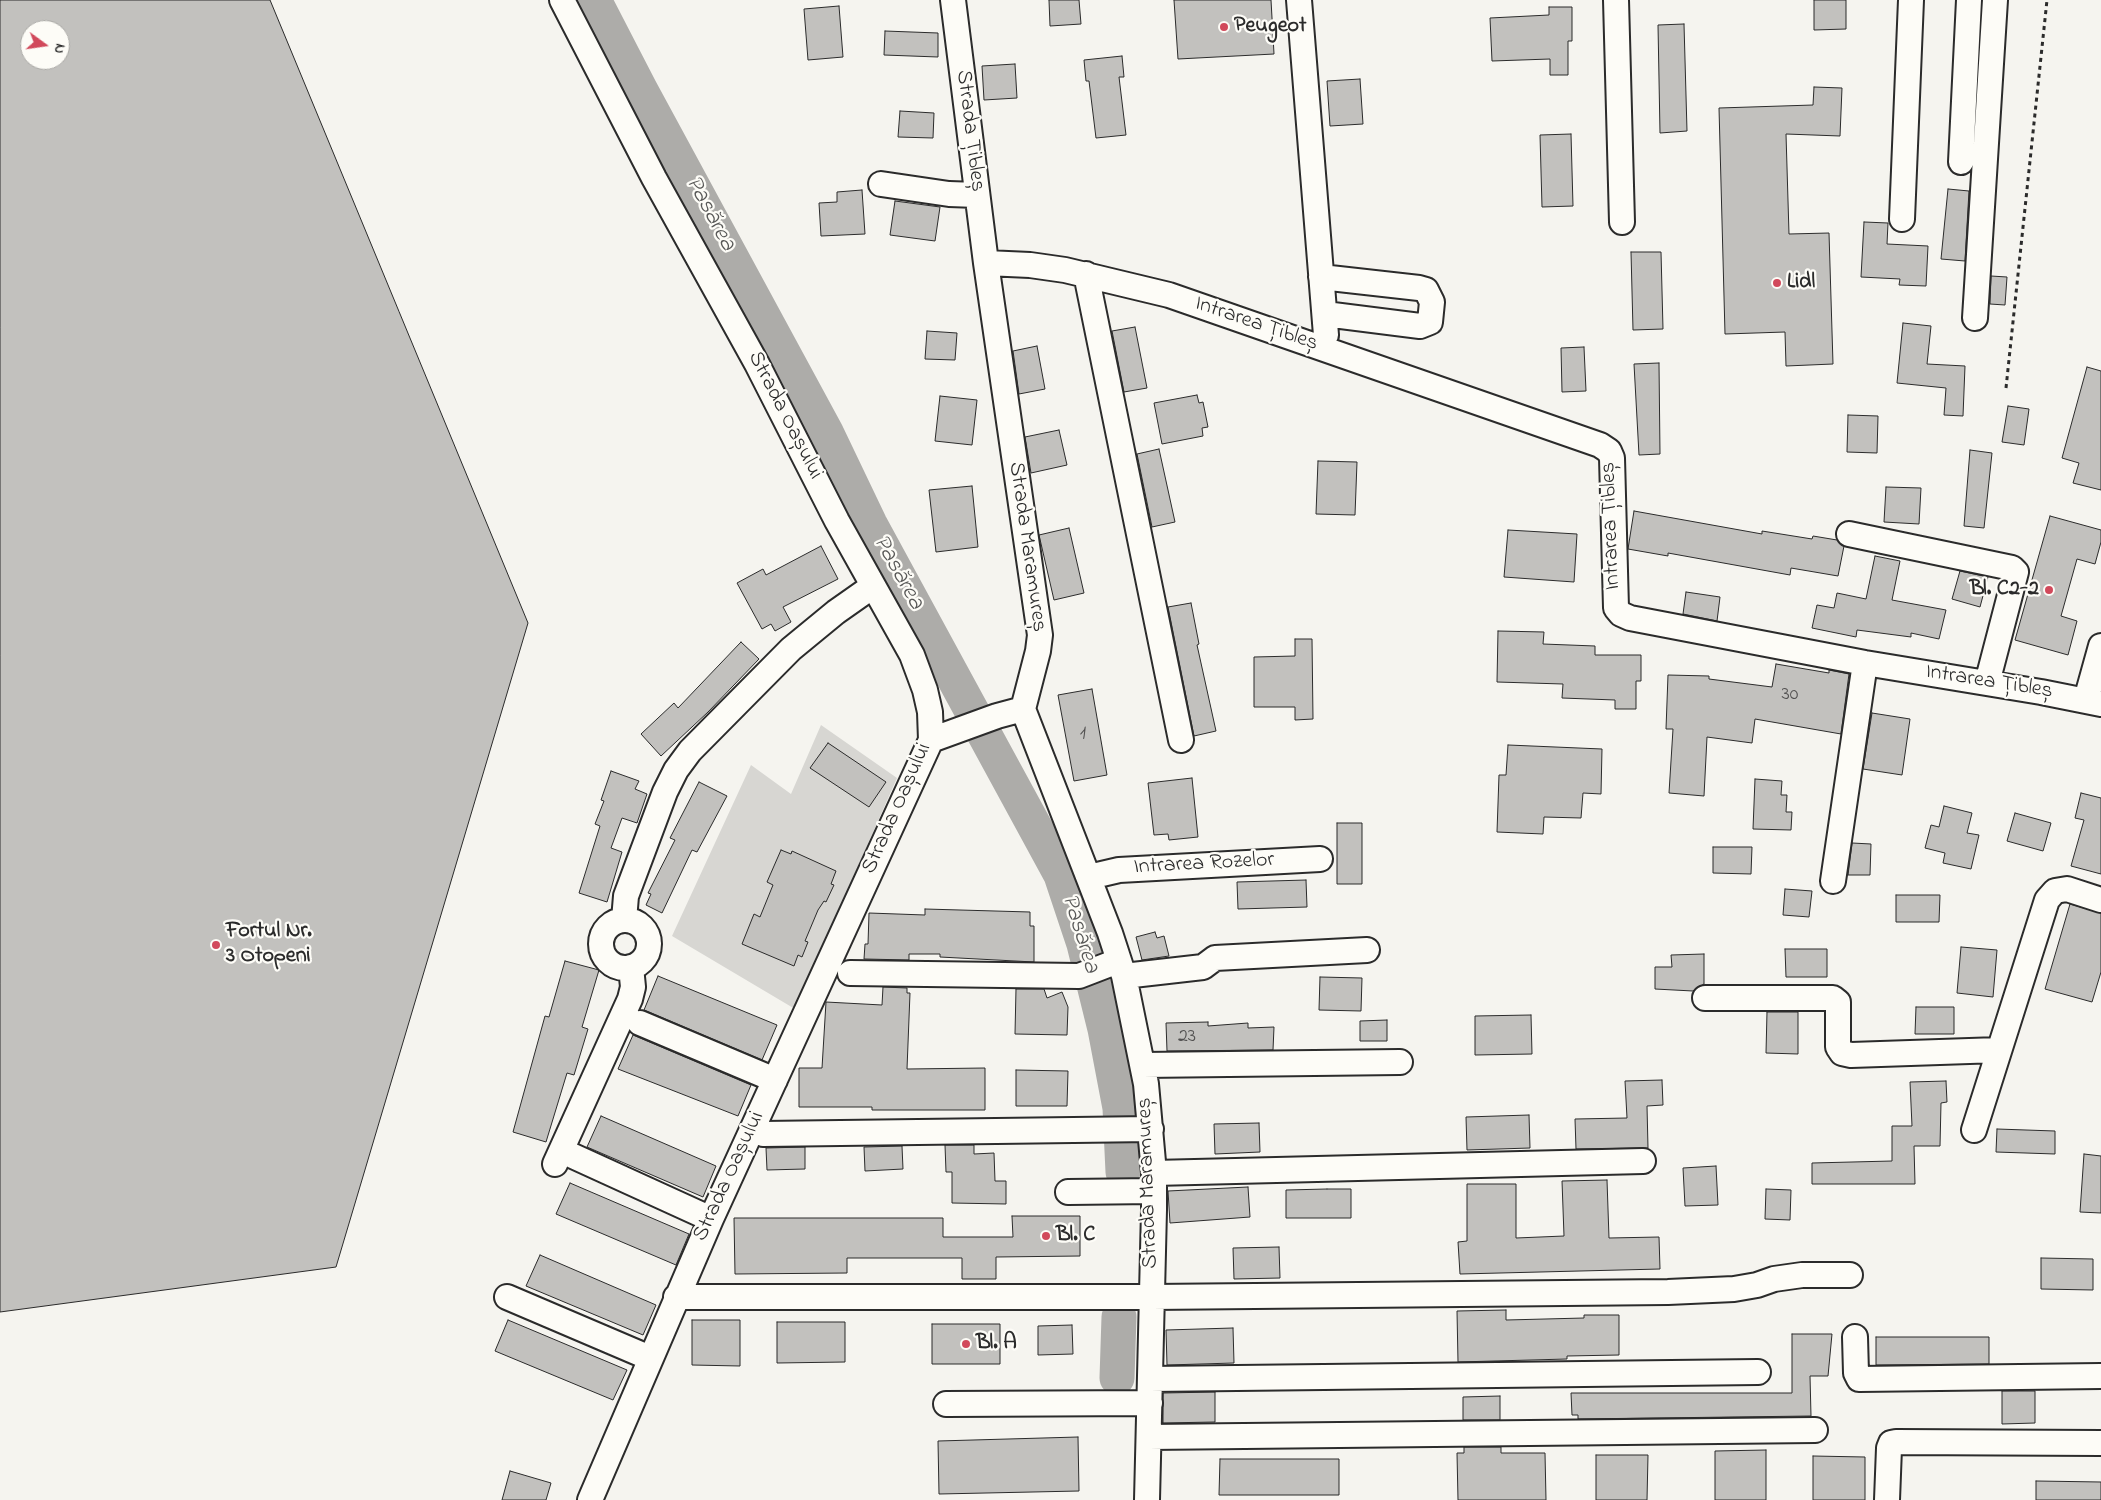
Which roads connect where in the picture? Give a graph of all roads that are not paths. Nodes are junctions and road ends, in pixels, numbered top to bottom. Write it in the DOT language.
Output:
graph roads {
  1 [pos="562,0"];
  2 [pos="953,0"];
  3 [pos="1299,0"];
  4 [pos="1616,0"];
  5 [pos="1911,0"];
  6 [pos="1969,0"];
  7 [pos="1995,0"];
  8 [pos="1961,162"];
  9 [pos="881,184"];
  10 [pos="977,195"];
  11 [pos="1902,220"];
  12 [pos="1622,222"];
  13 [pos="986,263"];
  14 [pos="1086,274"];
  15 [pos="1321,277"];
  16 [pos="1975,318"];
  17 [pos="1849,534"];
  18 [pos="873,586"];
  19 [pos="2101,646"];
  20 [pos="1865,663"];
  21 [pos="1987,683"];
  22 [pos="2094,702"];
  23 [pos="1023,709"];
  24 [pos="931,740"];
  25 [pos="1181,740"];
  26 [pos="1320,859"];
  27 [pos="1090,877"];
  28 [pos="1833,881"];
  29 [pos="2101,900"];
  30 [pos="624,920"];
  31 [pos="1367,950"];
  32 [pos="631,967"];
  33 [pos="1121,968"];
  34 [pos="850,973"];
  35 [pos="1705,998"];
  36 [pos="640,1023"];
  37 [pos="1999,1050"];
  38 [pos="1400,1062"];
  39 [pos="1142,1077"];
  40 [pos="775,1080"];
  41 [pos="1142,1129"];
  42 [pos="1974,1130"];
  43 [pos="764,1134"];
  44 [pos="1643,1161"];
  45 [pos="1148,1185"];
  46 [pos="1068,1192"];
  47 [pos="711,1219"];
  48 [pos="1850,1275"];
  49 [pos="507,1297"];
  50 [pos="676,1297"];
  51 [pos="1142,1297"];
  52 [pos="1855,1337"];
  53 [pos="650,1358"];
  54 [pos="1758,1372"];
  55 [pos="2101,1376"];
  56 [pos="1150,1379"];
  57 [pos="946,1404"];
  58 [pos="1150,1404"];
  59 [pos="1815,1430"];
  60 [pos="1149,1437"];
  61 [pos="2101,1443"];
  62 [pos="590,1500"];
  63 [pos="1147,1500"];
  64 [pos="1887,1500"];
  1 -- 18 [label="street, Strada Oașului"];
  2 -- 10 [label="street, Strada Țibleș"];
  3 -- 15 [label="street"];
  4 -- 12 [label="street"];
  5 -- 11 [label="street"];
  6 -- 8 [label="street"];
  7 -- 16 [label="street"];
  9 -- 10 [label="street"];
  10 -- 13 [label="street, Strada Țibleș"];
  13 -- 14 [label="street, Intrarea Țibleș"];
  13 -- 23 [label="street, Strada Maramureș"];
  14 -- 20 [label="street, Intrarea Țibleș"];
  14 -- 25 [label="street"];
  15 -- 15 [label="street"];
  17 -- 21 [label="street"];
  18 -- 24 [label="street, Strada Oașului"];
  18 -- 30 [label="street"];
  19 -- 22 [label="street"];
  20 -- 21 [label="street, Intrarea Țibleș"];
  20 -- 28 [label="street"];
  21 -- 22 [label="street, Intrarea Țibleș"];
  23 -- 24 [label="street"];
  23 -- 27 [label="street, Strada Maramureș"];
  24 -- 40 [label="street, Strada Oașului"];
  26 -- 27 [label="street, Intrarea Rozelor"];
  27 -- 33 [label="street, Strada Maramureș"];
  29 -- 37 [label="street"];
  30 -- 32 [label="street"];
  30 -- 32 [label="street"];
  31 -- 33 [label="street"];
  32 -- 47 [label="street"];
  33 -- 34 [label="street"];
  33 -- 39 [label="street, Strada Maramureș"];
  35 -- 37 [label="street"];
  36 -- 40 [label="street"];
  37 -- 42 [label="street"];
  38 -- 39 [label="street"];
  39 -- 41 [label="street, Strada Maramureș"];
  40 -- 47 [label="street, Strada Oașului"];
  41 -- 43 [label="street"];
  41 -- 45 [label="street, Strada Maramureș"];
  44 -- 45 [label="street"];
  45 -- 46 [label="street"];
  45 -- 51 [label="street, Strada Maramureș"];
  47 -- 50 [label="street, Strada Oașului"];
  48 -- 51 [label="street"];
  49 -- 53 [label="street"];
  50 -- 51 [label="street"];
  50 -- 53 [label="street, Strada Oașului"];
  51 -- 56 [label="street, Strada Maramureș"];
  52 -- 55 [label="street"];
  53 -- 62 [label="street, Strada Oașului"];
  54 -- 56 [label="street"];
  56 -- 58 [label="street, Strada Maramureș"];
  57 -- 58 [label="street"];
  58 -- 60 [label="street, Strada Maramureș"];
  59 -- 60 [label="street"];
  60 -- 63 [label="street, Strada Maramureș"];
  61 -- 64 [label="street"];
}
